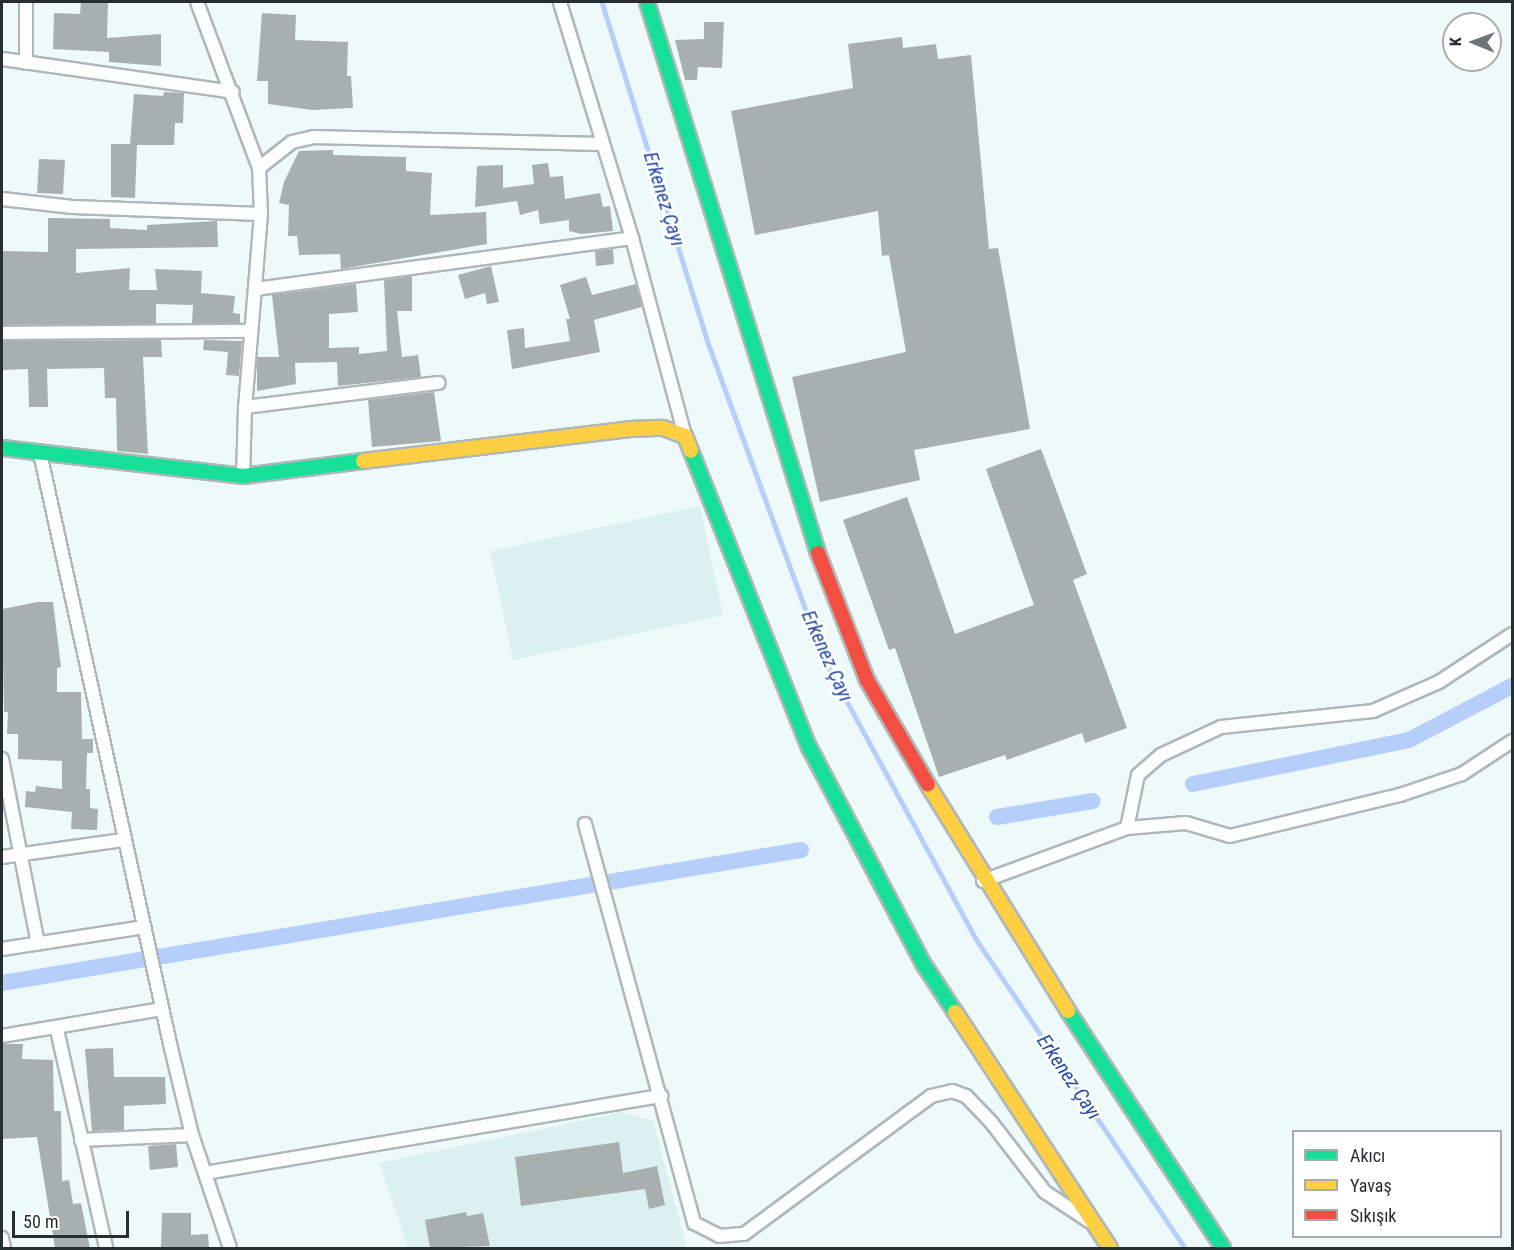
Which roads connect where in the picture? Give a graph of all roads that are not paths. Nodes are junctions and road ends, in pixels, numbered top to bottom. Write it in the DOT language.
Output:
graph roads {
  1 [pos="26,2"];
  2 [pos="197,2"];
  3 [pos="560,2"];
  4 [pos="647,2"];
  5 [pos="2,59"];
  6 [pos="27,63"];
  7 [pos="233,92"];
  8 [pos="600,144"];
  9 [pos="259,168"];
  10 [pos="2,199"];
  11 [pos="261,214"];
  12 [pos="632,238"];
  13 [pos="256,289"];
  14 [pos="251,330"];
  15 [pos="2,333"];
  16 [pos="439,383"];
  17 [pos="245,407"];
  18 [pos="685,436"];
  19 [pos="2,448"];
  20 [pos="40,453"];
  21 [pos="243,476"];
  22 [pos="1512,634"];
  23 [pos="1512,741"];
  24 [pos="2,759"];
  25 [pos="585,824"];
  26 [pos="1127,828"];
  27 [pos="123,840"];
  28 [pos="20,854"];
  29 [pos="2,857"];
  30 [pos="983,881"];
  31 [pos="145,931"];
  32 [pos="38,944"];
  33 [pos="2,949"];
  34 [pos="162,1009"];
  35 [pos="57,1030"];
  36 [pos="2,1036"];
  37 [pos="662,1096"];
  38 [pos="192,1135"];
  39 [pos="81,1140"];
  40 [pos="205,1173"];
  41 [pos="1093,1223"];
  42 [pos="2,1238"];
  43 [pos="4,1248"];
  44 [pos="106,1248"];
  45 [pos="230,1248"];
  46 [pos="1110,1248"];
  47 [pos="1223,1248"];
  1 -- 6 [label="street"];
  2 -- 7 [label="street"];
  3 -- 8 [label="street"];
  4 -- 30 [label="street"];
  5 -- 6 [label="street"];
  6 -- 7 [label="street"];
  7 -- 9 [label="street"];
  8 -- 9 [label="street"];
  8 -- 12 [label="street"];
  9 -- 11 [label="street"];
  10 -- 11 [label="street"];
  11 -- 13 [label="street"];
  12 -- 13 [label="street"];
  12 -- 18 [label="street"];
  13 -- 14 [label="street"];
  14 -- 15 [label="street"];
  14 -- 17 [label="street"];
  16 -- 17 [label="street"];
  17 -- 21 [label="street"];
  18 -- 21 [label="street"];
  18 -- 41 [label="street"];
  19 -- 20 [label="street"];
  20 -- 21 [label="street"];
  20 -- 27 [label="street"];
  22 -- 26 [label="street"];
  23 -- 26 [label="street"];
  24 -- 28 [label="street"];
  25 -- 37 [label="street"];
  26 -- 30 [label="street"];
  27 -- 28 [label="street"];
  27 -- 31 [label="street"];
  28 -- 29 [label="street"];
  28 -- 32 [label="street"];
  30 -- 47 [label="street"];
  31 -- 32 [label="street"];
  31 -- 34 [label="street"];
  32 -- 33 [label="street"];
  34 -- 35 [label="street"];
  34 -- 38 [label="street"];
  35 -- 36 [label="street"];
  35 -- 39 [label="street"];
  37 -- 40 [label="street"];
  37 -- 41 [label="street"];
  38 -- 39 [label="street"];
  38 -- 40 [label="street"];
  39 -- 44 [label="street"];
  40 -- 45 [label="street"];
  41 -- 46 [label="street"];
  42 -- 43 [label="street"];
}
